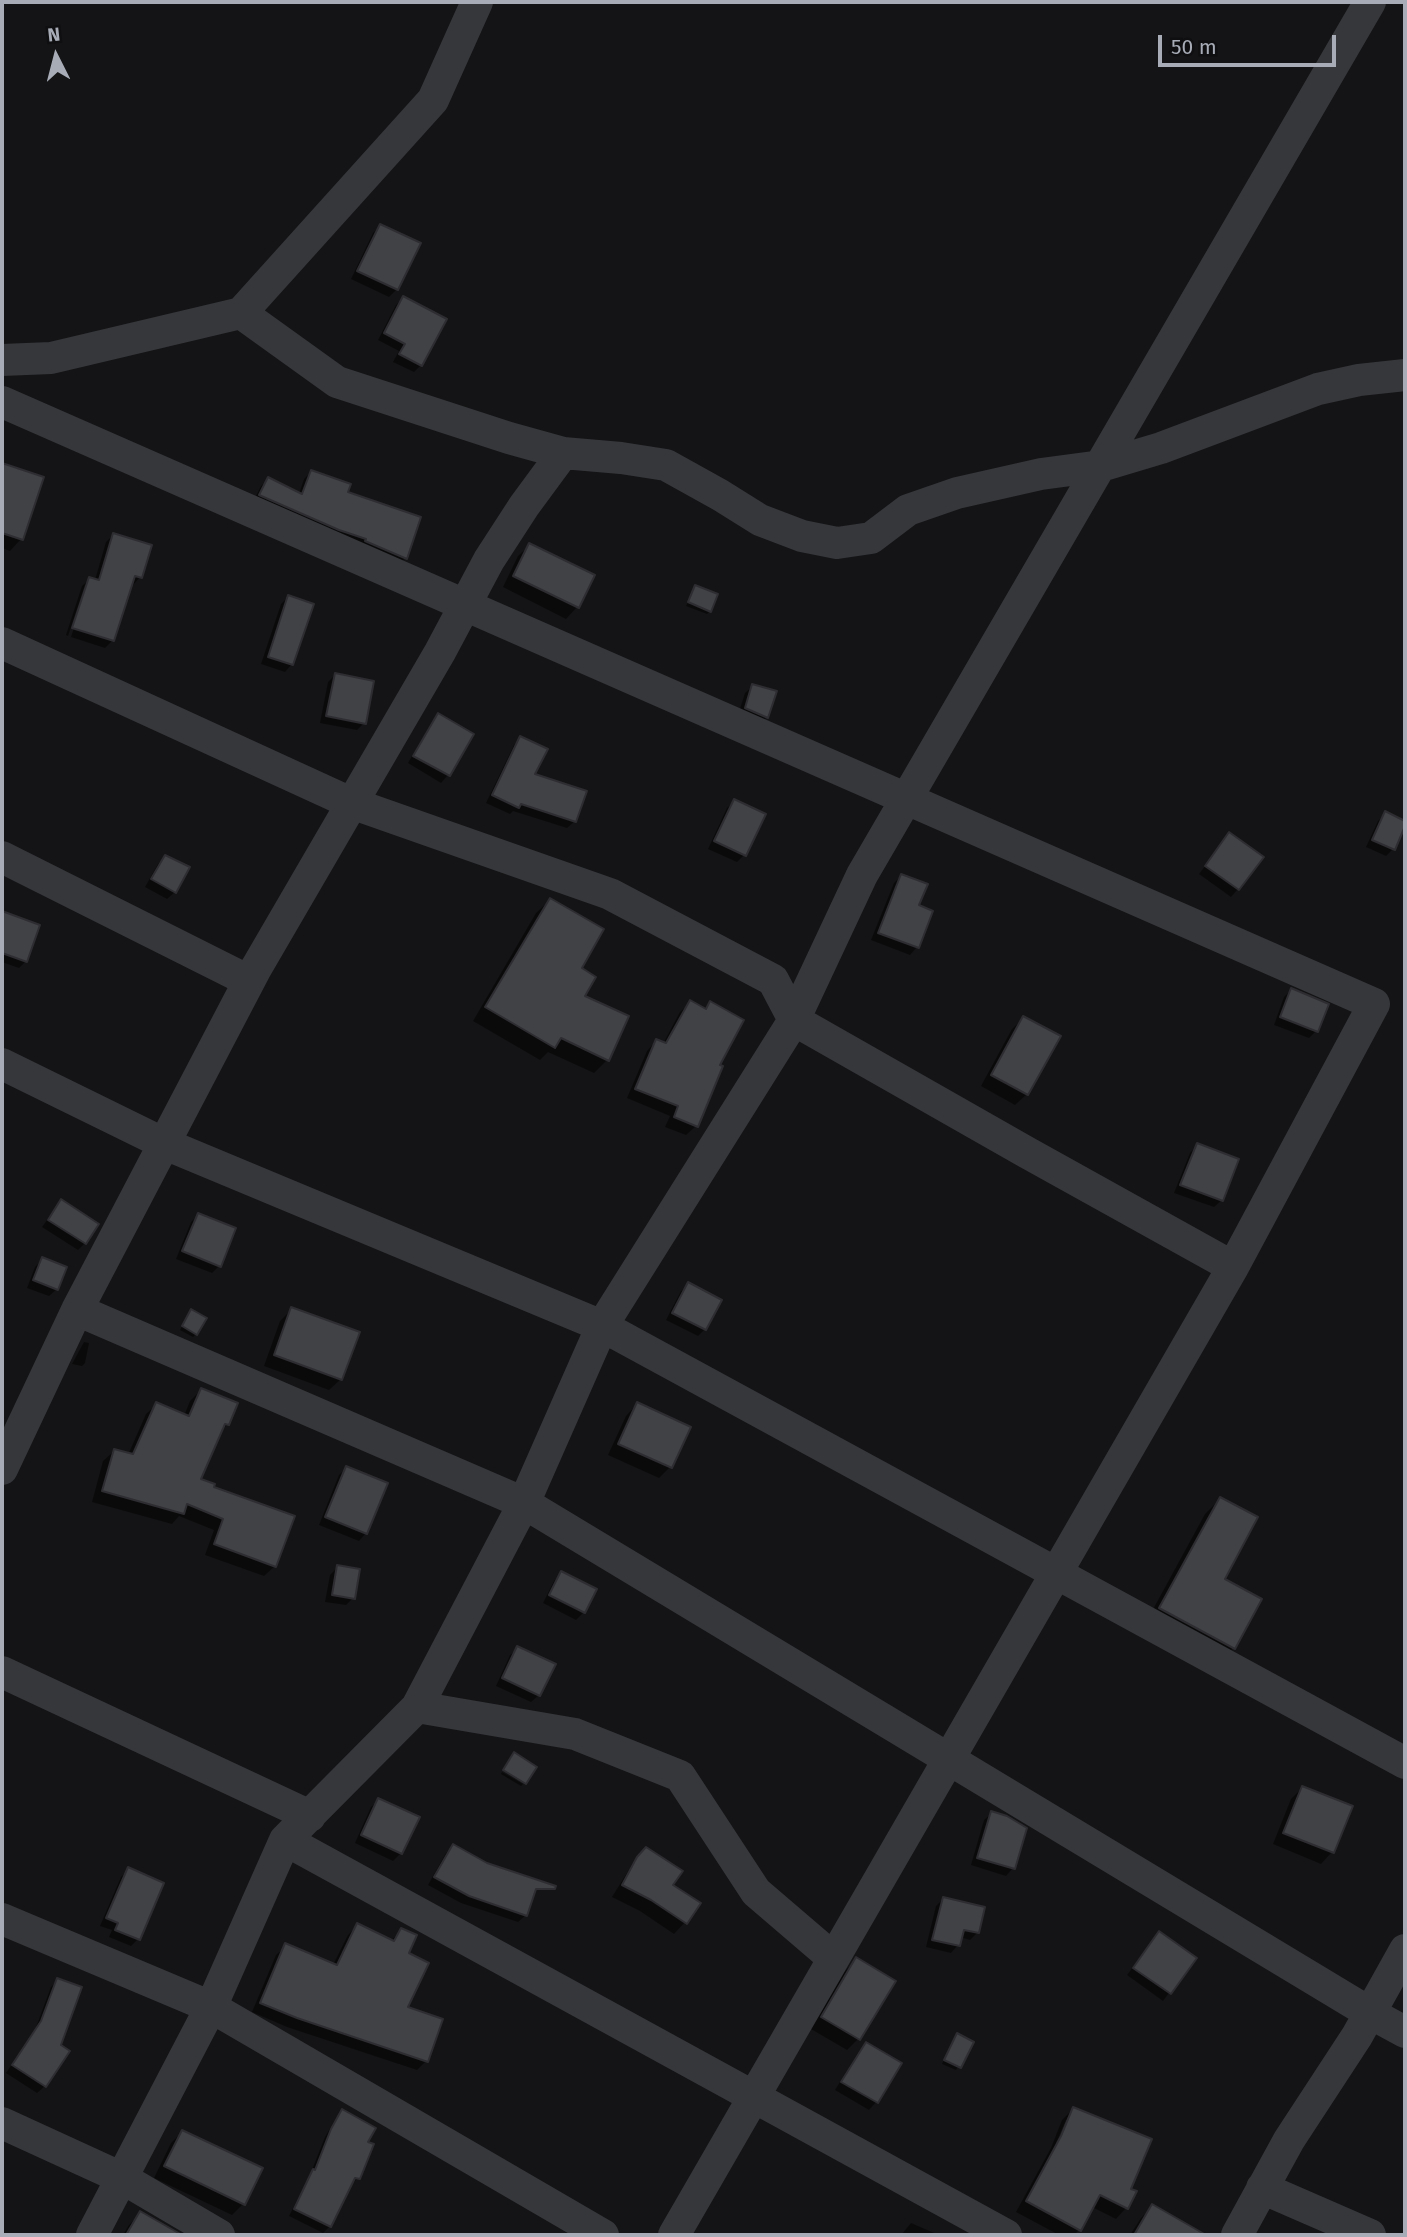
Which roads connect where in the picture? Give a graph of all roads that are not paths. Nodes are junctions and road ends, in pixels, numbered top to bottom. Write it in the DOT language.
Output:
graph roads {
  1 [pos="477,2"];
  2 [pos="1370,2"];
  3 [pos="241,313"];
  4 [pos="2,361"];
  5 [pos="1405,375"];
  6 [pos="2,402"];
  7 [pos="563,453"];
  8 [pos="1101,466"];
  9 [pos="465,605"];
  10 [pos="2,643"];
  11 [pos="906,799"];
  12 [pos="351,803"];
  13 [pos="2,857"];
  14 [pos="249,981"];
  15 [pos="794,1020"];
  16 [pos="2,1064"];
  17 [pos="165,1144"];
  18 [pos="1233,1267"];
  19 [pos="77,1310"];
  20 [pos="602,1326"];
  21 [pos="6,1451"];
  22 [pos="524,1503"];
  23 [pos="1056,1573"];
  24 [pos="2,1672"];
  25 [pos="417,1707"];
  26 [pos="948,1759"];
  27 [pos="1405,1763"];
  28 [pos="310,1816"];
  29 [pos="285,1840"];
  30 [pos="2,1919"];
  31 [pos="1405,1950"];
  32 [pos="833,1958"];
  33 [pos="211,2007"];
  34 [pos="1370,2013"];
  35 [pos="1405,2032"];
  36 [pos="754,2096"];
  37 [pos="2,2123"];
  38 [pos="122,2178"];
  39 [pos="1262,2188"];
  40 [pos="92,2235"];
  41 [pos="219,2235"];
  42 [pos="603,2235"];
  43 [pos="674,2235"];
  44 [pos="1006,2235"];
  45 [pos="1237,2235"];
  46 [pos="1370,2235"];
  1 -- 3 [label="street"];
  2 -- 8 [label="street"];
  3 -- 4 [label="street"];
  3 -- 7 [label="street"];
  5 -- 8 [label="street"];
  6 -- 9 [label="street"];
  7 -- 8 [label="street"];
  7 -- 9 [label="street"];
  8 -- 11 [label="street"];
  9 -- 11 [label="street"];
  9 -- 12 [label="street"];
  10 -- 12 [label="street"];
  11 -- 15 [label="street"];
  11 -- 18 [label="street"];
  12 -- 14 [label="street"];
  12 -- 15 [label="street"];
  13 -- 14 [label="street"];
  14 -- 17 [label="street"];
  15 -- 18 [label="street"];
  15 -- 20 [label="street"];
  16 -- 17 [label="street"];
  17 -- 19 [label="street"];
  17 -- 20 [label="street"];
  18 -- 23 [label="street"];
  19 -- 21 [label="street"];
  19 -- 22 [label="street"];
  20 -- 22 [label="street"];
  20 -- 23 [label="street"];
  22 -- 25 [label="street"];
  22 -- 26 [label="street"];
  23 -- 26 [label="street"];
  23 -- 27 [label="street"];
  24 -- 28 [label="street"];
  25 -- 28 [label="street"];
  25 -- 32 [label="street"];
  26 -- 32 [label="street"];
  26 -- 34 [label="street"];
  28 -- 29 [label="street"];
  29 -- 33 [label="street"];
  29 -- 36 [label="street"];
  30 -- 33 [label="street"];
  31 -- 34 [label="street"];
  32 -- 36 [label="street"];
  33 -- 38 [label="street"];
  33 -- 42 [label="street"];
  34 -- 35 [label="street"];
  34 -- 39 [label="street"];
  36 -- 43 [label="street"];
  36 -- 44 [label="street"];
  37 -- 38 [label="street"];
  38 -- 40 [label="street"];
  38 -- 41 [label="street"];
  39 -- 45 [label="street"];
  39 -- 46 [label="street"];
}
